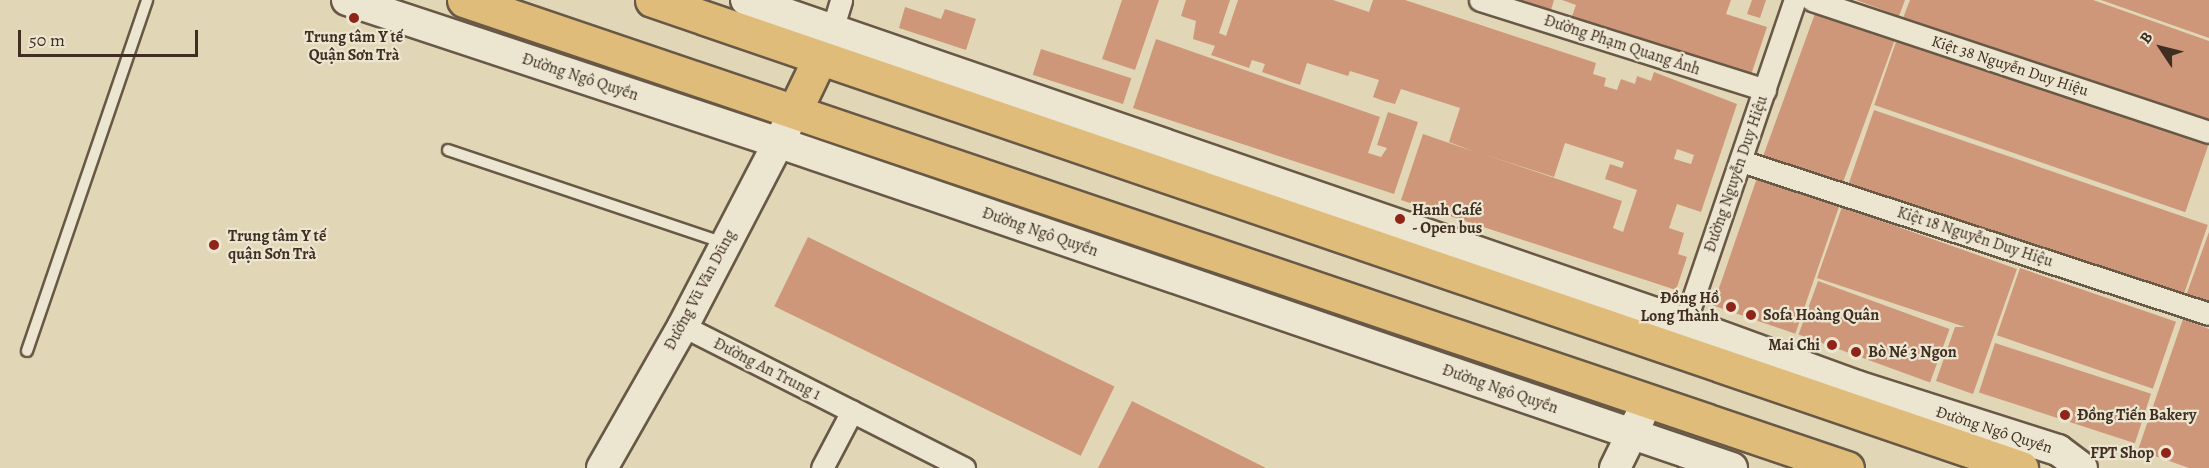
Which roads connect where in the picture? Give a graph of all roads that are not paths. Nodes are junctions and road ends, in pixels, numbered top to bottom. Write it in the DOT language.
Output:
graph roads {
  1 [pos="147,0"];
  2 [pos="347,0"];
  3 [pos="464,0"];
  4 [pos="652,0"];
  5 [pos="746,0"];
  6 [pos="841,0"];
  7 [pos="1480,0"];
  8 [pos="1795,0"];
  9 [pos="1812,0"];
  10 [pos="832,30"];
  11 [pos="819,60"];
  12 [pos="1764,90"];
  13 [pos="795,110"];
  14 [pos="2209,132"];
  15 [pos="780,143"];
  16 [pos="448,150"];
  17 [pos="1741,161"];
  18 [pos="725,243"];
  19 [pos="2209,314"];
  20 [pos="683,326"];
  21 [pos="1680,336"];
  22 [pos="27,351"];
  23 [pos="1648,400"];
  24 [pos="852,411"];
  25 [pos="1632,435"];
  26 [pos="602,468"];
  27 [pos="822,468"];
  28 [pos="964,468"];
  29 [pos="1615,468"];
  30 [pos="1732,468"];
  31 [pos="1847,468"];
  32 [pos="2021,468"];
  33 [pos="2082,468"];
  1 -- 22 [label="lane"];
  2 -- 15 [label="street, Đường Ngô Quyền"];
  3 -- 13 [label="highway"];
  4 -- 11 [label="highway, Đường Ngô Quyền"];
  5 -- 10 [label="street, Đường Ngô Quyền"];
  6 -- 10 [label="street"];
  7 -- 12 [label="street, Đường Phạm Quang Ảnh"];
  8 -- 12 [label="street, Đường Nguyễn Duy Hiệu"];
  9 -- 14 [label="street, Kiệt 38 Nguyễn Duy Hiệu"];
  10 -- 11 [label="street"];
  10 -- 21 [label="street, Đường Ngô Quyền"];
  11 -- 13 [label="highway"];
  11 -- 21 [label="highway, Đường Ngô Quyền"];
  12 -- 17 [label="street, Đường Nguyễn Duy Hiệu"];
  13 -- 15 [label="street, Đường Vũ Văn Dũng"];
  13 -- 23 [label="highway"];
  15 -- 18 [label="street, Đường Vũ Văn Dũng"];
  15 -- 25 [label="street, Đường Ngô Quyền"];
  16 -- 18 [label="lane"];
  17 -- 19 [label="street, Kiệt 18 Nguyễn Duy Hiệu"];
  17 -- 21 [label="street, Đường Nguyễn Duy Hiệu"];
  18 -- 20 [label="street, Đường Vũ Văn Dũng"];
  20 -- 24 [label="street, Đường An Trung 1"];
  20 -- 26 [label="street, Đường Vũ Văn Dũng"];
  21 -- 32 [label="highway, Đường Ngô Quyền"];
  21 -- 33 [label="street, Đường Ngô Quyền"];
  23 -- 25 [label="street"];
  23 -- 31 [label="highway"];
  24 -- 27 [label="street"];
  24 -- 28 [label="street, Đường An Trung 1"];
  25 -- 29 [label="street"];
  25 -- 30 [label="street, Đường Ngô Quyền"];
}
